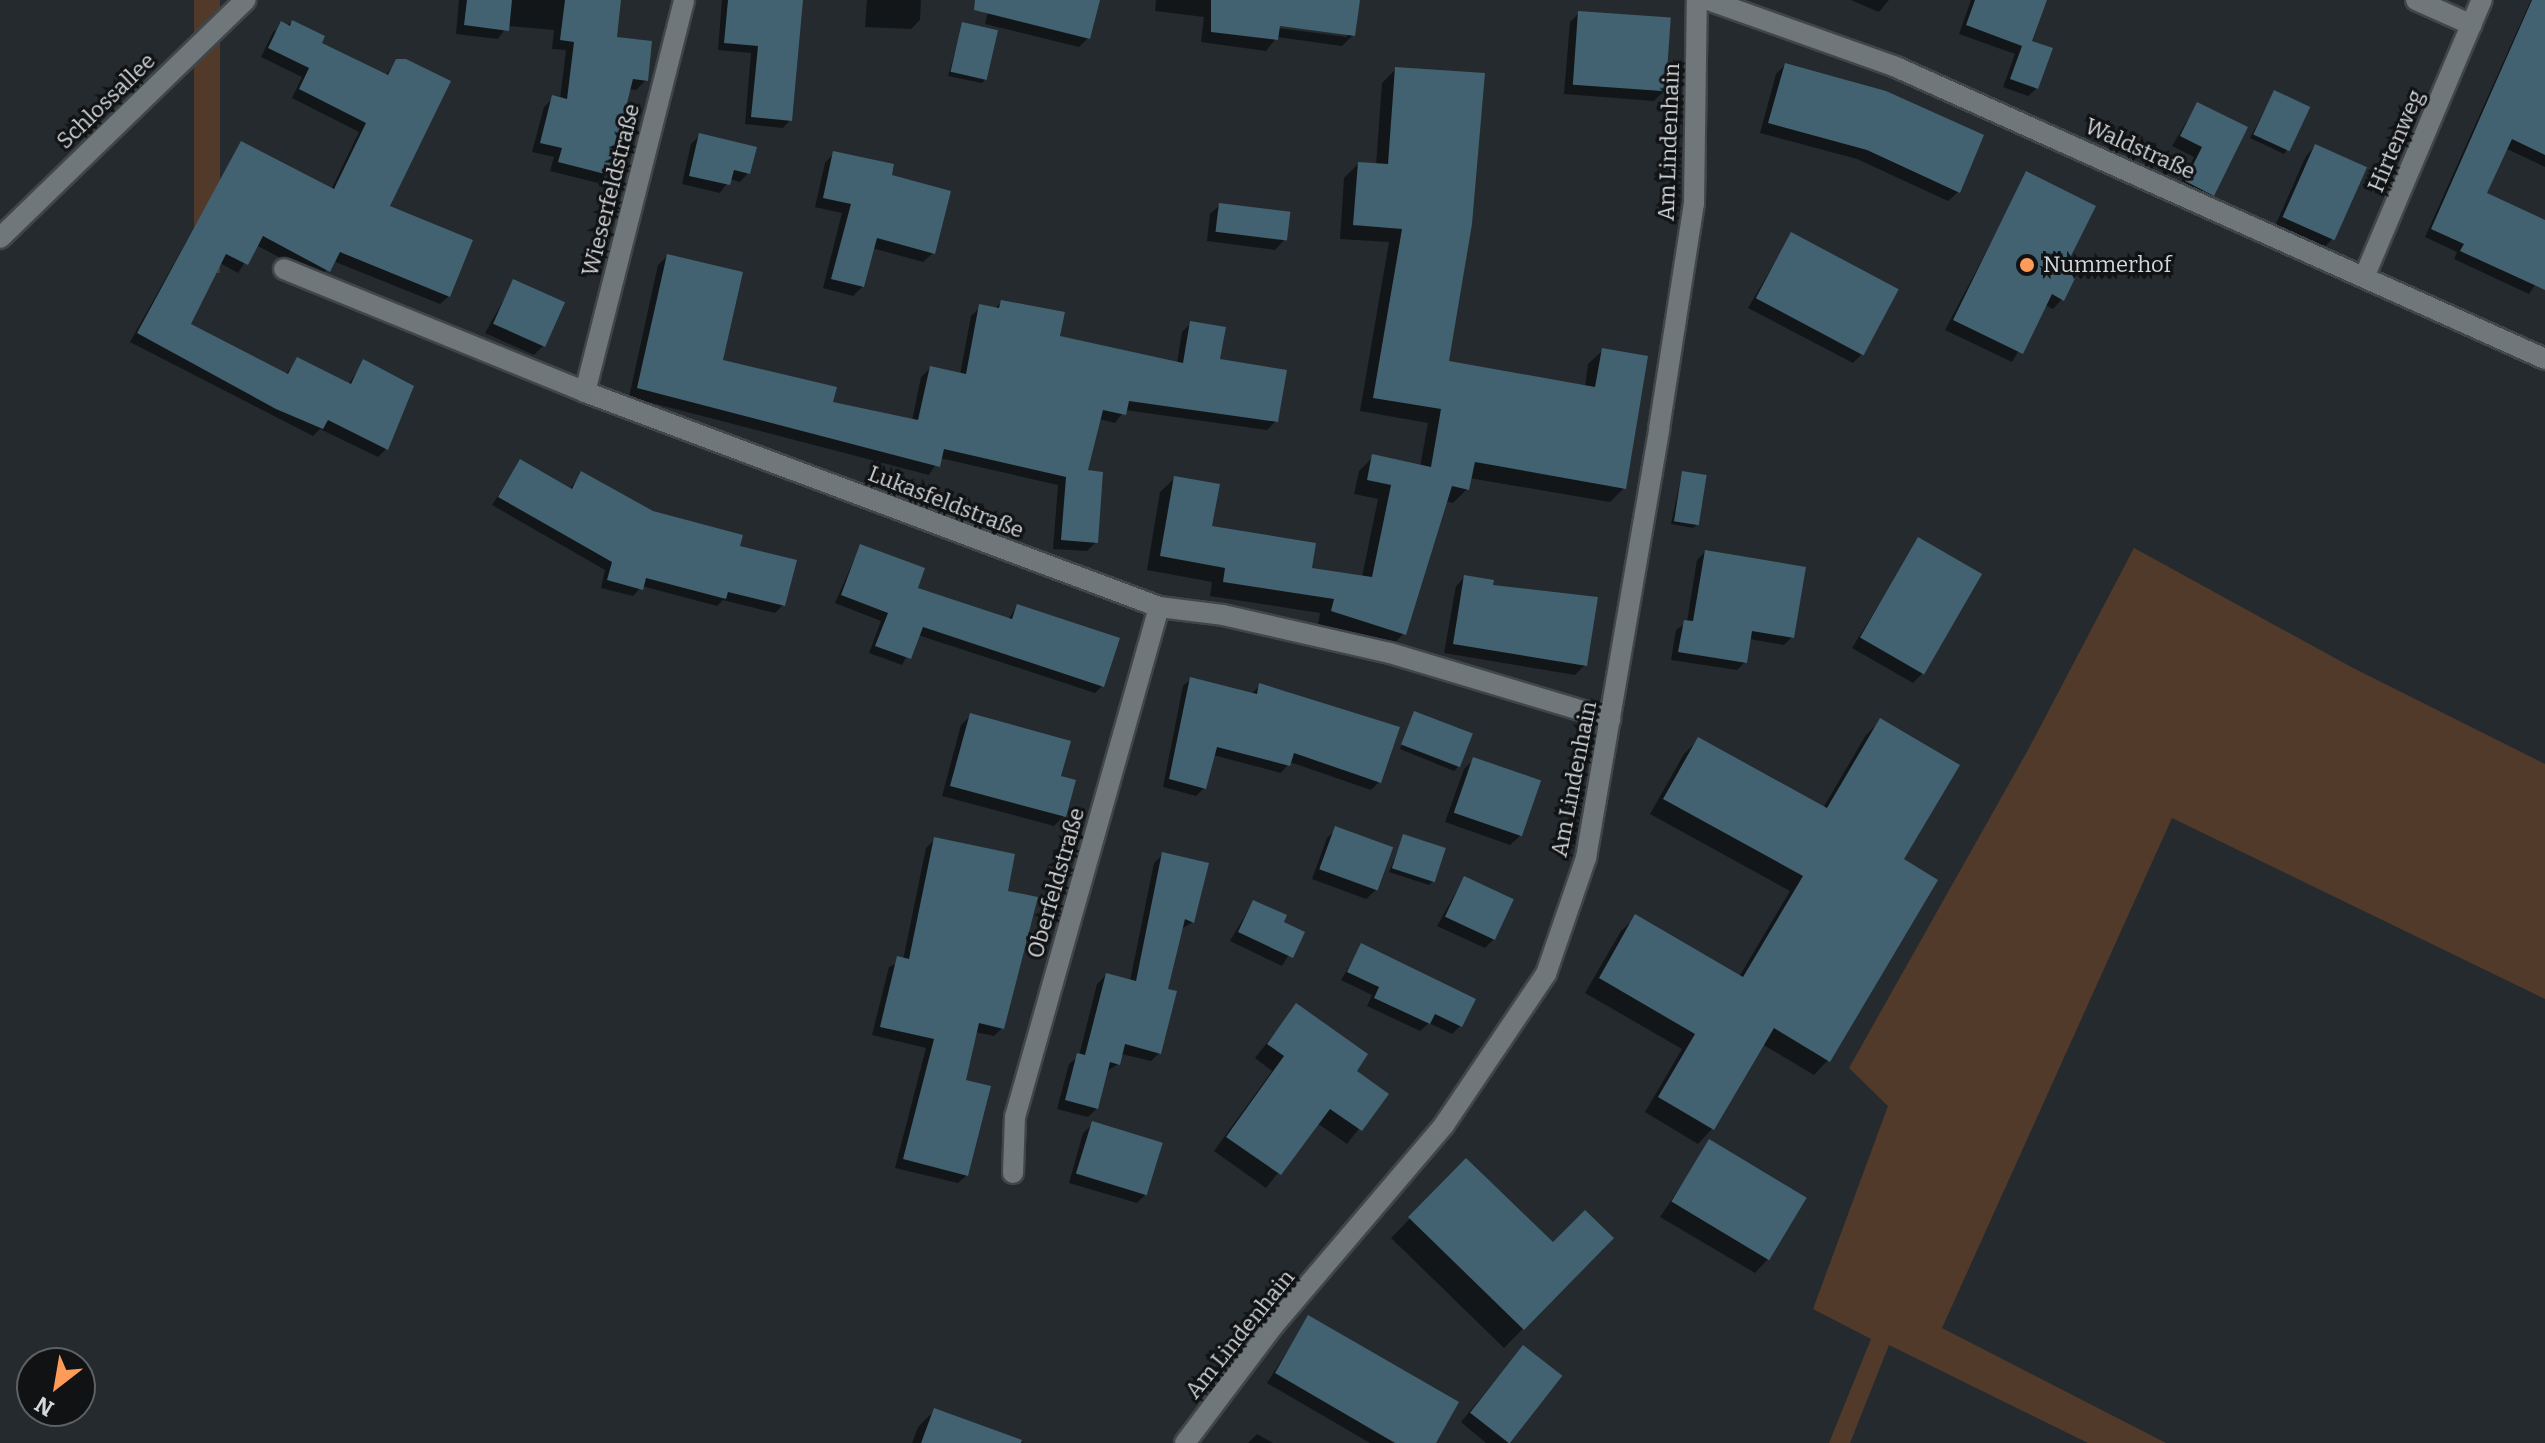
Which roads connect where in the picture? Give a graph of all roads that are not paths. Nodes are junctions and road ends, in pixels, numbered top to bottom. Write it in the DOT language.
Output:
graph roads {
  1 [pos="246,0"];
  2 [pos="684,0"];
  3 [pos="1697,0"];
  4 [pos="1708,0"];
  5 [pos="2416,0"];
  6 [pos="2482,0"];
  7 [pos="2472,25"];
  8 [pos="0,238"];
  9 [pos="284,269"];
  10 [pos="2365,275"];
  11 [pos="2545,359"];
  12 [pos="585,392"];
  13 [pos="1159,607"];
  14 [pos="1610,719"];
  15 [pos="1013,1173"];
  16 [pos="1185,1443"];
  1 -- 8 [label="street, Schlossallee"];
  2 -- 12 [label="street, Wieserfeldstraße"];
  3 -- 14 [label="street, Am Lindenhain"];
  4 -- 10 [label="street, Waldstraße"];
  5 -- 7 [label="street"];
  6 -- 7 [label="street, Hirtenweg"];
  7 -- 10 [label="street, Hirtenweg"];
  9 -- 12 [label="street, Lukasfeldstraße"];
  10 -- 11 [label="street, Waldstraße"];
  12 -- 13 [label="street, Lukasfeldstraße"];
  13 -- 14 [label="street, Lukasfeldstraße"];
  13 -- 15 [label="street, Oberfeldstraße"];
  14 -- 16 [label="street, Am Lindenhain"];
}
